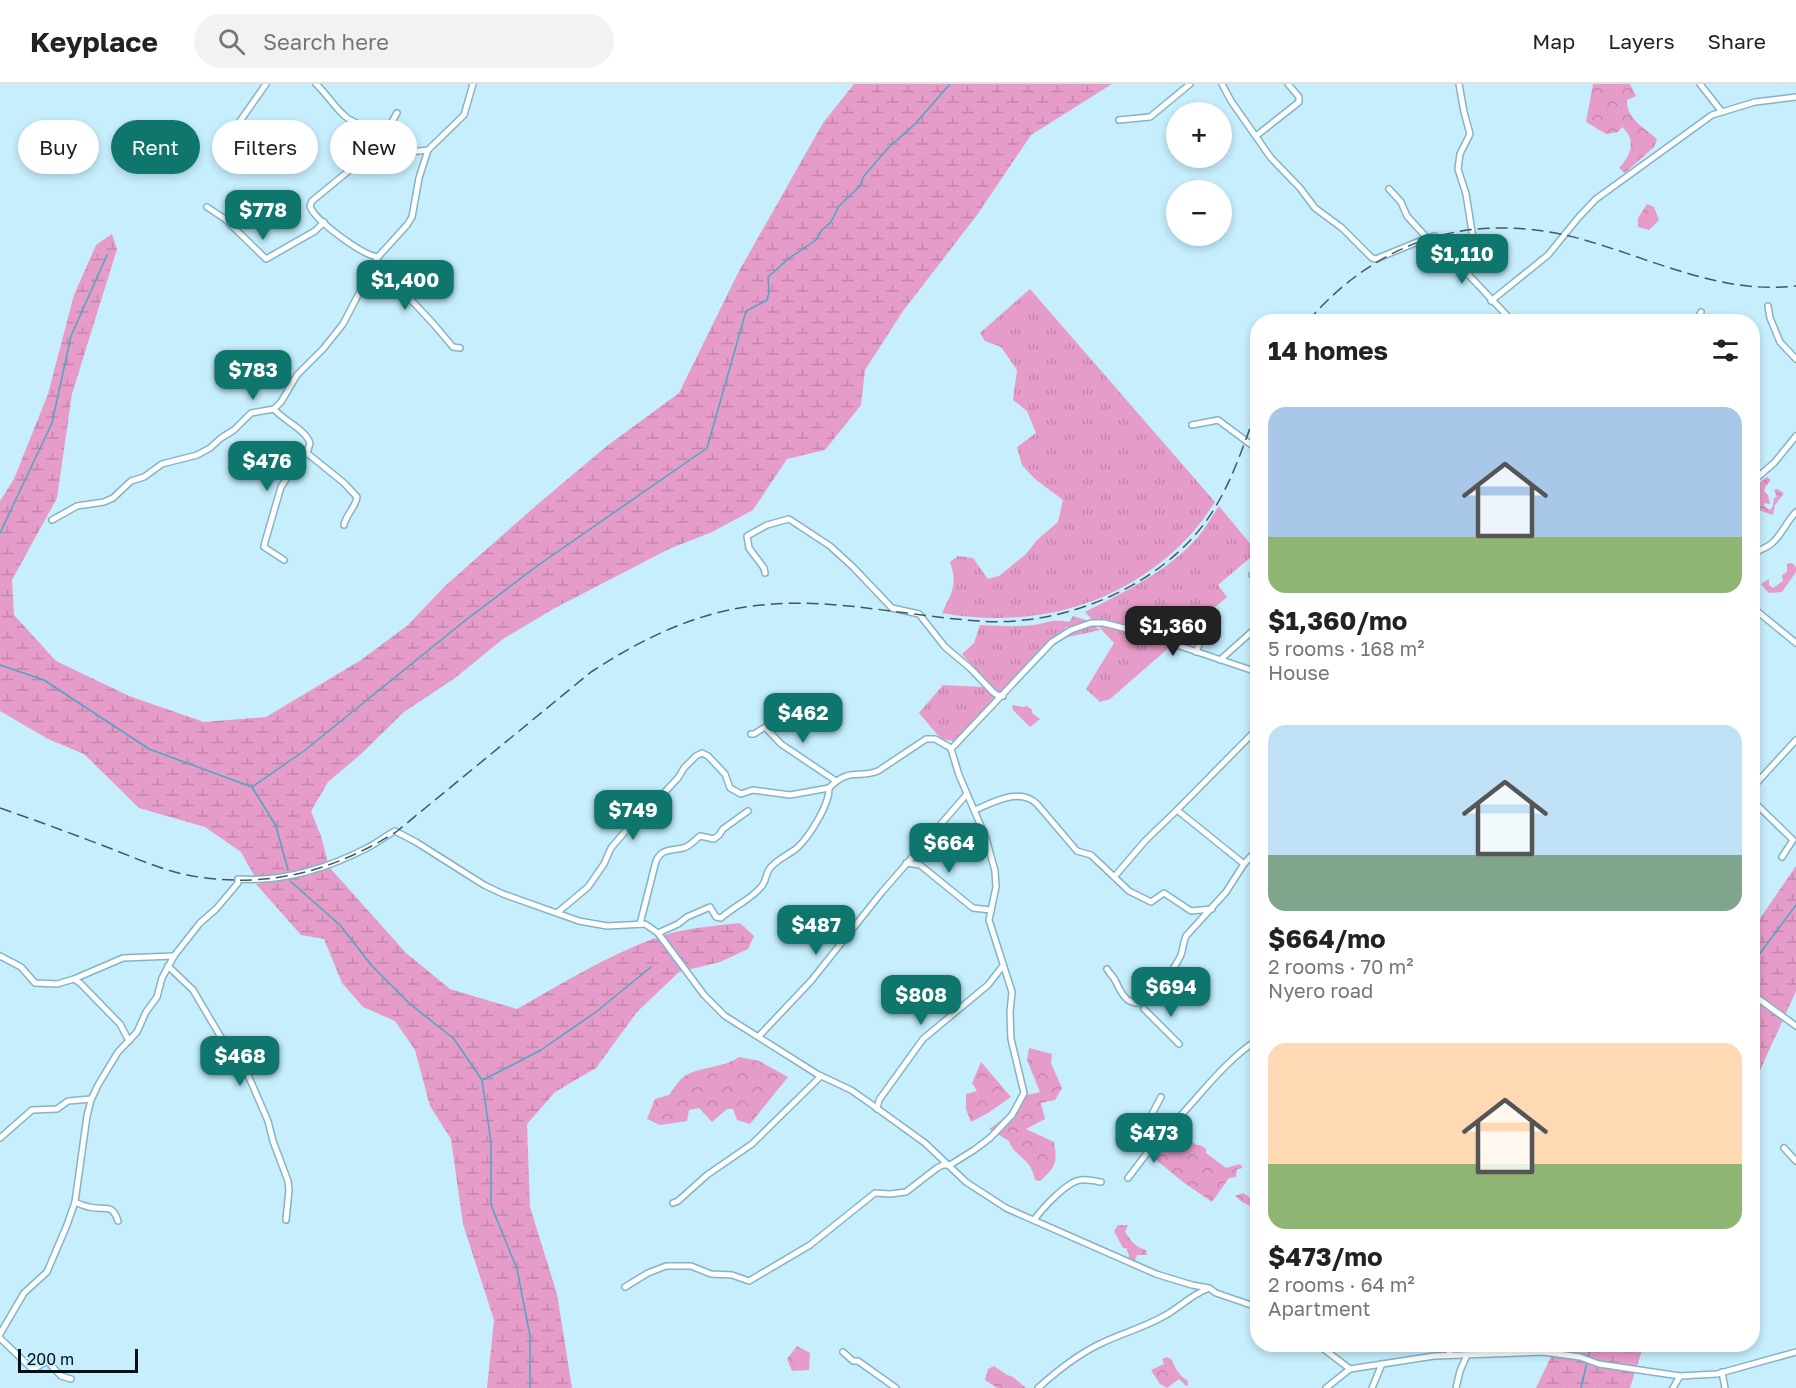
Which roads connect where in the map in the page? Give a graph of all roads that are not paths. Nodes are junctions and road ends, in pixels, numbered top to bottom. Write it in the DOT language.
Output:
graph roads {
  1 [pos="266,84"];
  2 [pos="316,84"];
  3 [pos="473,84"];
  4 [pos="1190,84"];
  5 [pos="1222,84"];
  6 [pos="1288,84"];
  7 [pos="1459,84"];
  8 [pos="1700,84"];
  9 [pos="1796,97"];
  10 [pos="1722,112"];
  11 [pos="397,113"];
  12 [pos="241,120"];
  13 [pos="352,120"];
  14 [pos="393,120"];
  15 [pos="1119,120"];
  16 [pos="1256,136"];
  17 [pos="428,150"];
  18 [pos="417,151"];
  19 [pos="345,174"];
  20 [pos="1389,189"];
  21 [pos="207,207"];
  22 [pos="324,222"];
  23 [pos="1427,238"];
  24 [pos="378,257"];
  25 [pos="374,266"];
  26 [pos="1468,274"];
  27 [pos="1491,300"];
  28 [pos="1768,306"];
  29 [pos="1505,314"];
  30 [pos="460,348"];
  31 [pos="1796,359"];
  32 [pos="274,409"];
  33 [pos="1192,425"];
  34 [pos="1796,436"];
  35 [pos="1250,444"];
  36 [pos="307,453"];
  37 [pos="1760,475"];
  38 [pos="1796,512"];
  39 [pos="52,520"];
  40 [pos="344,525"];
  41 [pos="1760,549"];
  42 [pos="284,560"];
  43 [pos="765,573"];
  44 [pos="1760,614"];
  45 [pos="1205,629"];
  46 [pos="1250,633"];
  47 [pos="1796,643"];
  48 [pos="1196,652"];
  49 [pos="1220,660"];
  50 [pos="1250,670"];
  51 [pos="1003,696"];
  52 [pos="751,734"];
  53 [pos="1250,736"];
  54 [pos="1796,740"];
  55 [pos="951,748"];
  56 [pos="1760,779"];
  57 [pos="836,781"];
  58 [pos="829,788"];
  59 [pos="967,794"];
  60 [pos="1760,809"];
  61 [pos="975,810"];
  62 [pos="1178,810"];
  63 [pos="748,811"];
  64 [pos="1250,857"];
  65 [pos="1782,857"];
  66 [pos="906,863"];
  67 [pos="1244,864"];
  68 [pos="1114,876"];
  69 [pos="1212,909"];
  70 [pos="991,910"];
  71 [pos="557,912"];
  72 [pos="640,924"];
  73 [pos="658,933"];
  74 [pos="0,956"];
  75 [pos="174,956"];
  76 [pos="168,966"];
  77 [pos="1002,967"];
  78 [pos="1107,969"];
  79 [pos="74,979"];
  80 [pos="1760,1000"];
  81 [pos="1144,1009"];
  82 [pos="1796,1026"];
  83 [pos="759,1036"];
  84 [pos="129,1041"];
  85 [pos="1179,1044"];
  86 [pos="1250,1045"];
  87 [pos="821,1076"];
  88 [pos="1161,1097"];
  89 [pos="91,1099"];
  90 [pos="877,1109"];
  91 [pos="1168,1129"];
  92 [pos="0,1138"];
  93 [pos="1784,1148"];
  94 [pos="1796,1161"];
  95 [pos="950,1165"];
  96 [pos="1128,1178"];
  97 [pos="1101,1182"];
  98 [pos="75,1202"];
  99 [pos="673,1203"];
  100 [pos="286,1220"];
  101 [pos="1034,1220"];
  102 [pos="118,1221"];
  103 [pos="625,1287"];
  104 [pos="1209,1288"];
  105 [pos="1250,1304"];
  106 [pos="0,1336"];
  107 [pos="843,1352"];
  108 [pos="1328,1352"];
  109 [pos="1449,1352"];
  110 [pos="1543,1352"];
  111 [pos="1796,1352"];
  112 [pos="1451,1355"];
  113 [pos="1467,1355"];
  114 [pos="1382,1364"];
  115 [pos="1350,1369"];
  116 [pos="1722,1372"];
  117 [pos="1680,1376"];
  118 [pos="71,1379"];
  119 [pos="896,1388"];
  120 [pos="1038,1388"];
  121 [pos="1326,1388"];
  122 [pos="1372,1388"];
  123 [pos="1456,1388"];
  124 [pos="1673,1388"];
  125 [pos="1725,1388"];
  1 -- 12 [label="street"];
  2 -- 13 [label="street"];
  3 -- 17 [label="street"];
  4 -- 15 [label="street"];
  5 -- 16 [label="street"];
  6 -- 16 [label="street"];
  7 -- 26 [label="street"];
  8 -- 10 [label="street"];
  9 -- 10 [label="street"];
  10 -- 27 [label="street"];
  11 -- 14 [label="street"];
  16 -- 23 [label="street"];
  17 -- 18 [label="street"];
  17 -- 24 [label="street"];
  19 -- 22 [label="street"];
  20 -- 23 [label="street"];
  21 -- 22 [label="street"];
  22 -- 24 [label="street"];
  23 -- 26 [label="street"];
  24 -- 25 [label="street"];
  25 -- 30 [label="street"];
  25 -- 32 [label="street"];
  26 -- 27 [label="street"];
  27 -- 29 [label="street"];
  28 -- 31 [label="street"];
  32 -- 36 [label="street"];
  32 -- 39 [label="street"];
  33 -- 35 [label="street"];
  34 -- 37 [label="street"];
  36 -- 40 [label="street"];
  36 -- 42 [label="street"];
  38 -- 41 [label="street"];
  43 -- 51 [label="street"];
  44 -- 47 [label="street"];
  45 -- 48 [label="street"];
  46 -- 49 [label="street"];
  48 -- 49 [label="street"];
  48 -- 51 [label="street"];
  49 -- 50 [label="street"];
  51 -- 55 [label="street"];
  52 -- 57 [label="street"];
  53 -- 62 [label="street"];
  54 -- 56 [label="street"];
  55 -- 57 [label="street"];
  55 -- 59 [label="street"];
  57 -- 58 [label="street"];
  58 -- 71 [label="street"];
  58 -- 73 [label="street"];
  59 -- 61 [label="street"];
  59 -- 66 [label="street"];
  60 -- 65 [label="street"];
  61 -- 68 [label="street"];
  61 -- 70 [label="street"];
  62 -- 67 [label="street"];
  62 -- 68 [label="street"];
  63 -- 72 [label="street"];
  64 -- 67 [label="street"];
  66 -- 70 [label="street"];
  66 -- 83 [label="street"];
  67 -- 69 [label="street"];
  68 -- 69 [label="street"];
  69 -- 78 [label="street"];
  70 -- 77 [label="street"];
  71 -- 72 [label="street"];
  71 -- 75 [label="street"];
  72 -- 73 [label="street"];
  73 -- 83 [label="street"];
  74 -- 79 [label="street"];
  75 -- 76 [label="street"];
  75 -- 79 [label="street"];
  76 -- 84 [label="street"];
  76 -- 100 [label="street"];
  77 -- 90 [label="street"];
  77 -- 95 [label="street"];
  79 -- 84 [label="street"];
  80 -- 82 [label="street"];
  81 -- 85 [label="street"];
  83 -- 87 [label="street"];
  84 -- 89 [label="street"];
  86 -- 91 [label="street"];
  87 -- 90 [label="street"];
  87 -- 99 [label="street"];
  88 -- 91 [label="street"];
  89 -- 92 [label="street"];
  89 -- 98 [label="street"];
  90 -- 95 [label="street"];
  91 -- 96 [label="street"];
  93 -- 94 [label="street"];
  95 -- 101 [label="street"];
  95 -- 103 [label="street"];
  97 -- 101 [label="street"];
  98 -- 102 [label="street"];
  98 -- 106 [label="street"];
  101 -- 104 [label="street"];
  104 -- 105 [label="street"];
  104 -- 120 [label="street"];
  106 -- 118 [label="street"];
  107 -- 119 [label="street"];
  108 -- 115 [label="street"];
  109 -- 112 [label="street"];
  110 -- 113 [label="street"];
  110 -- 117 [label="street"];
  111 -- 116 [label="street"];
  112 -- 113 [label="street"];
  112 -- 114 [label="street"];
  113 -- 123 [label="street"];
  114 -- 115 [label="street"];
  114 -- 122 [label="street"];
  115 -- 121 [label="street"];
  116 -- 117 [label="street"];
  116 -- 125 [label="street"];
  117 -- 124 [label="street"];
}
